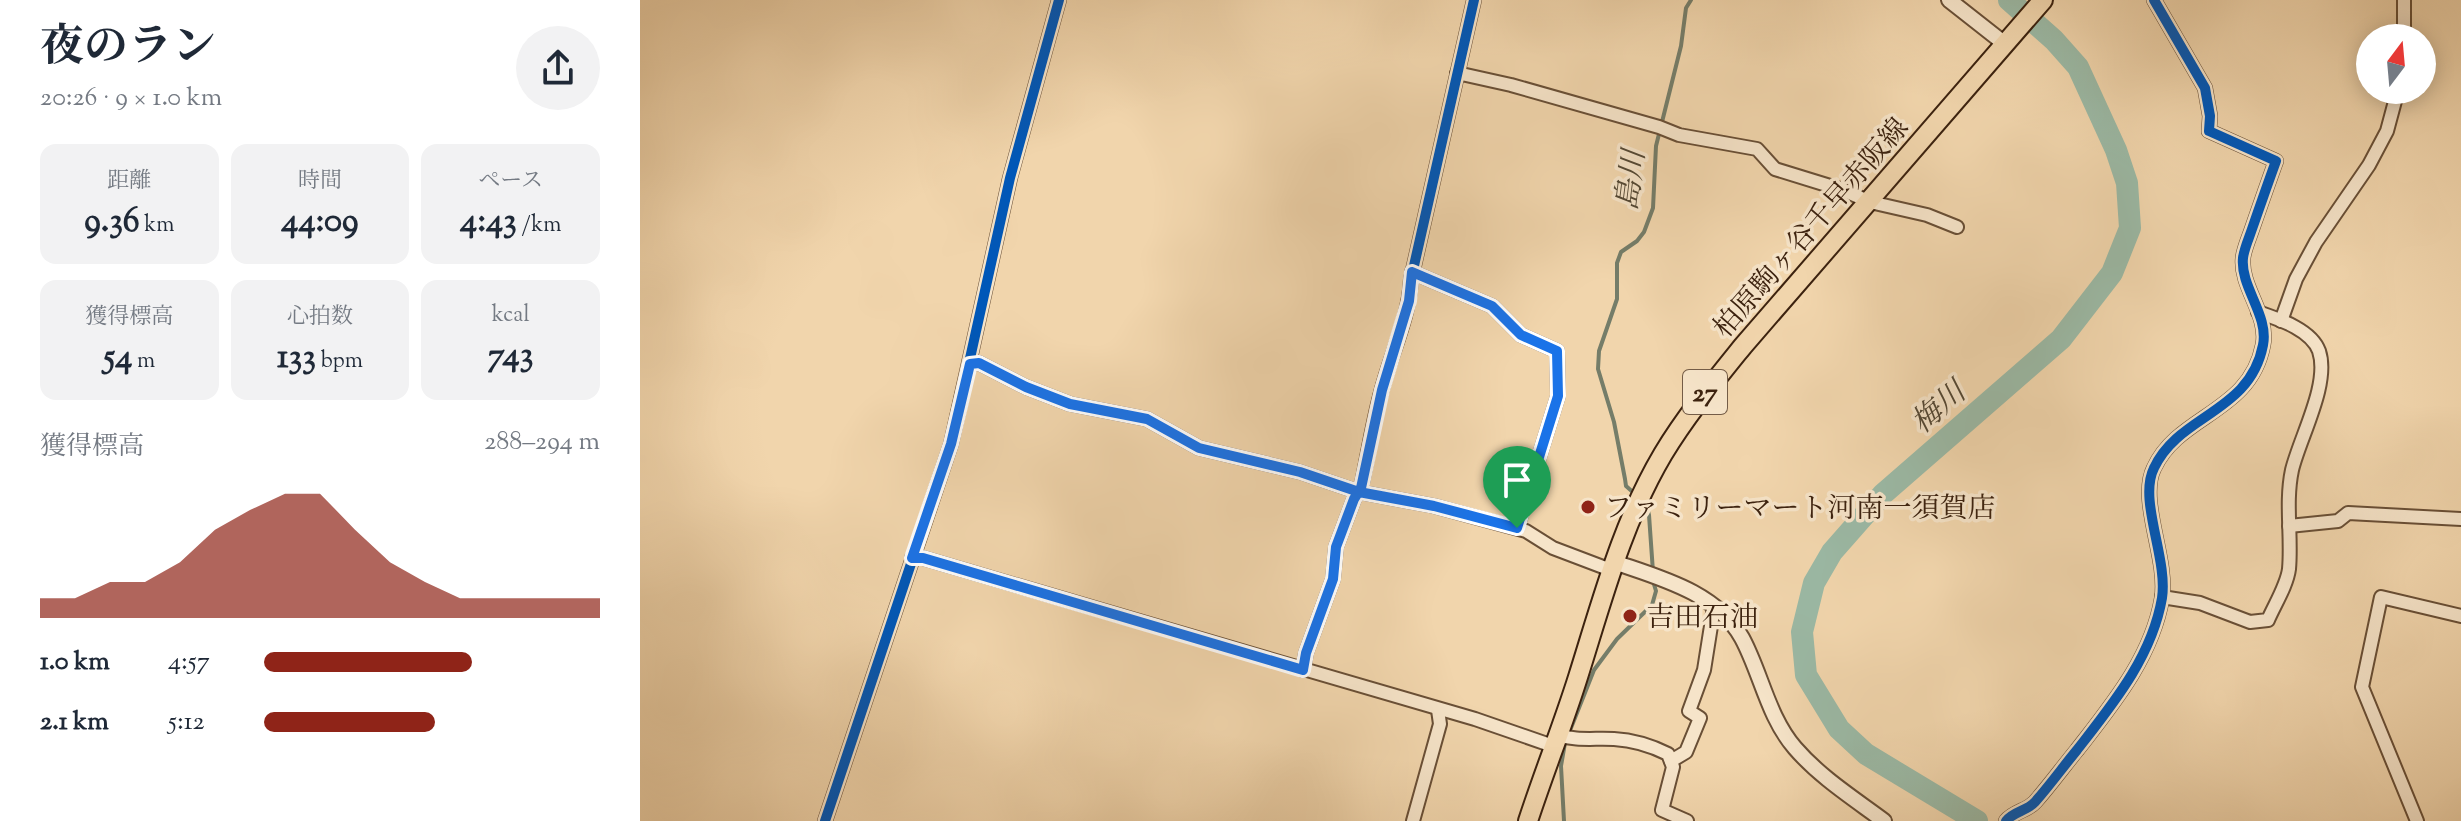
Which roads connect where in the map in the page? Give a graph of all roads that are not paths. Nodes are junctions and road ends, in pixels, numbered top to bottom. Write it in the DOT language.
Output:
graph roads {
  1 [pos="1059,0"];
  2 [pos="1474,0"];
  3 [pos="1949,0"];
  4 [pos="2043,0"];
  5 [pos="2154,0"];
  6 [pos="2404,0"];
  7 [pos="2404,24"];
  8 [pos="2008,41"];
  9 [pos="1457,73"];
  10 [pos="2394,104"];
  11 [pos="1870,202"];
  12 [pos="1957,227"];
  13 [pos="1412,272"];
  14 [pos="2258,312"];
  15 [pos="2281,321"];
  16 [pos="970,364"];
  17 [pos="1359,492"];
  18 [pos="2461,519"];
  19 [pos="2289,526"];
  20 [pos="1517,528"];
  21 [pos="912,558"];
  22 [pos="1613,566"];
  23 [pos="2162,597"];
  24 [pos="1714,607"];
  25 [pos="2461,616"];
  26 [pos="1303,670"];
  27 [pos="1438,710"];
  28 [pos="1555,741"];
  29 [pos="1671,761"];
  30 [pos="2007,820"];
  31 [pos="825,821"];
  32 [pos="1413,821"];
  33 [pos="1528,821"];
  34 [pos="1687,821"];
  35 [pos="1884,821"];
  36 [pos="2417,821"];
  1 -- 16 [label="street"];
  2 -- 9 [label="street"];
  3 -- 8 [label="street"];
  4 -- 8 [label="main road, 柏原駒ヶ谷千早赤阪線 / 27"];
  5 -- 14 [label="street"];
  6 -- 7 [label="street"];
  8 -- 11 [label="main road, 柏原駒ヶ谷千早赤阪線 / 27"];
  9 -- 11 [label="street"];
  9 -- 13 [label="street"];
  10 -- 15 [label="street"];
  11 -- 12 [label="street"];
  11 -- 22 [label="main road, 柏原駒ヶ谷千早赤阪線 / 27"];
  13 -- 17 [label="street"];
  13 -- 20 [label="street"];
  14 -- 15 [label="street"];
  14 -- 23 [label="street"];
  15 -- 19 [label="street"];
  16 -- 17 [label="street"];
  16 -- 21 [label="street"];
  17 -- 20 [label="street"];
  17 -- 26 [label="street"];
  18 -- 19 [label="street"];
  19 -- 23 [label="street"];
  20 -- 22 [label="street"];
  21 -- 26 [label="street"];
  21 -- 31 [label="street"];
  22 -- 24 [label="street"];
  22 -- 28 [label="main road, 柏原駒ヶ谷千早赤阪線 / 27"];
  23 -- 30 [label="street"];
  24 -- 29 [label="street"];
  24 -- 35 [label="street"];
  25 -- 36 [label="street"];
  26 -- 27 [label="street"];
  27 -- 28 [label="street"];
  27 -- 32 [label="street"];
  28 -- 29 [label="street"];
  28 -- 33 [label="main road, 柏原駒ヶ谷千早赤阪線 / 27"];
  29 -- 34 [label="street"];
}
